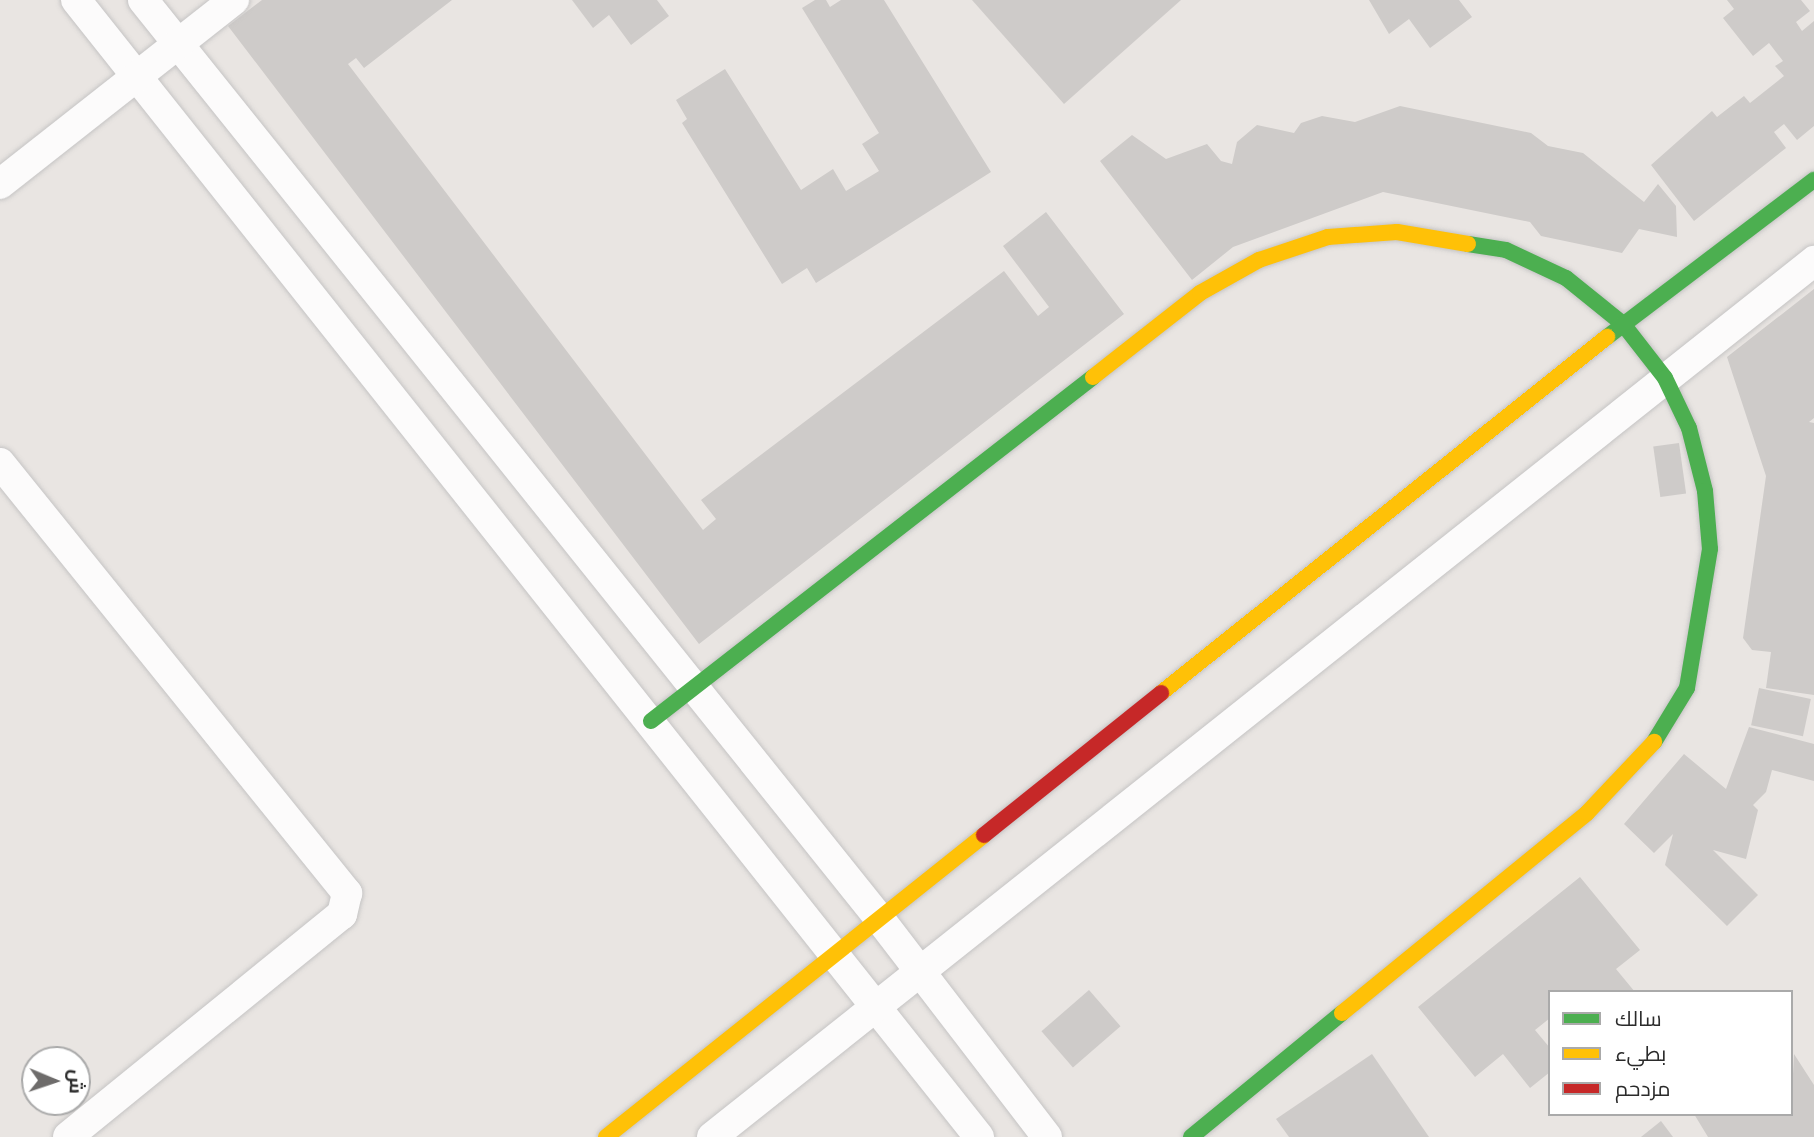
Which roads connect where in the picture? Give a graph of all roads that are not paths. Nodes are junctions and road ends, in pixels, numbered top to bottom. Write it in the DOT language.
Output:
graph roads {
  1 [pos="76,0"];
  2 [pos="143,0"];
  3 [pos="234,0"];
  4 [pos="178,44"];
  5 [pos="137,76"];
  6 [pos="1814,180"];
  7 [pos="0,184"];
  8 [pos="1814,261"];
  9 [pos="1623,324"];
  10 [pos="1665,378"];
  11 [pos="0,463"];
  12 [pos="692,689"];
  13 [pos="650,721"];
  14 [pos="879,918"];
  15 [pos="835,953"];
  16 [pos="918,973"];
  17 [pos="878,1005"];
  18 [pos="68,1137"];
  19 [pos="606,1137"];
  20 [pos="712,1137"];
  21 [pos="979,1137"];
  22 [pos="1047,1137"];
  23 [pos="1191,1137"];
  1 -- 5 [label="street"];
  2 -- 4 [label="street"];
  3 -- 4 [label="street"];
  4 -- 5 [label="street"];
  4 -- 12 [label="street"];
  5 -- 7 [label="street"];
  5 -- 13 [label="street"];
  6 -- 9 [label="street"];
  8 -- 10 [label="street"];
  9 -- 10 [label="street"];
  9 -- 12 [label="street"];
  9 -- 14 [label="street"];
  10 -- 16 [label="street"];
  10 -- 23 [label="street"];
  11 -- 18 [label="street"];
  12 -- 13 [label="street"];
  12 -- 14 [label="street"];
  13 -- 15 [label="street"];
  14 -- 15 [label="street"];
  14 -- 16 [label="street"];
  15 -- 17 [label="street"];
  15 -- 19 [label="street"];
  16 -- 17 [label="street"];
  16 -- 22 [label="street"];
  17 -- 20 [label="street"];
  17 -- 21 [label="street"];
}
